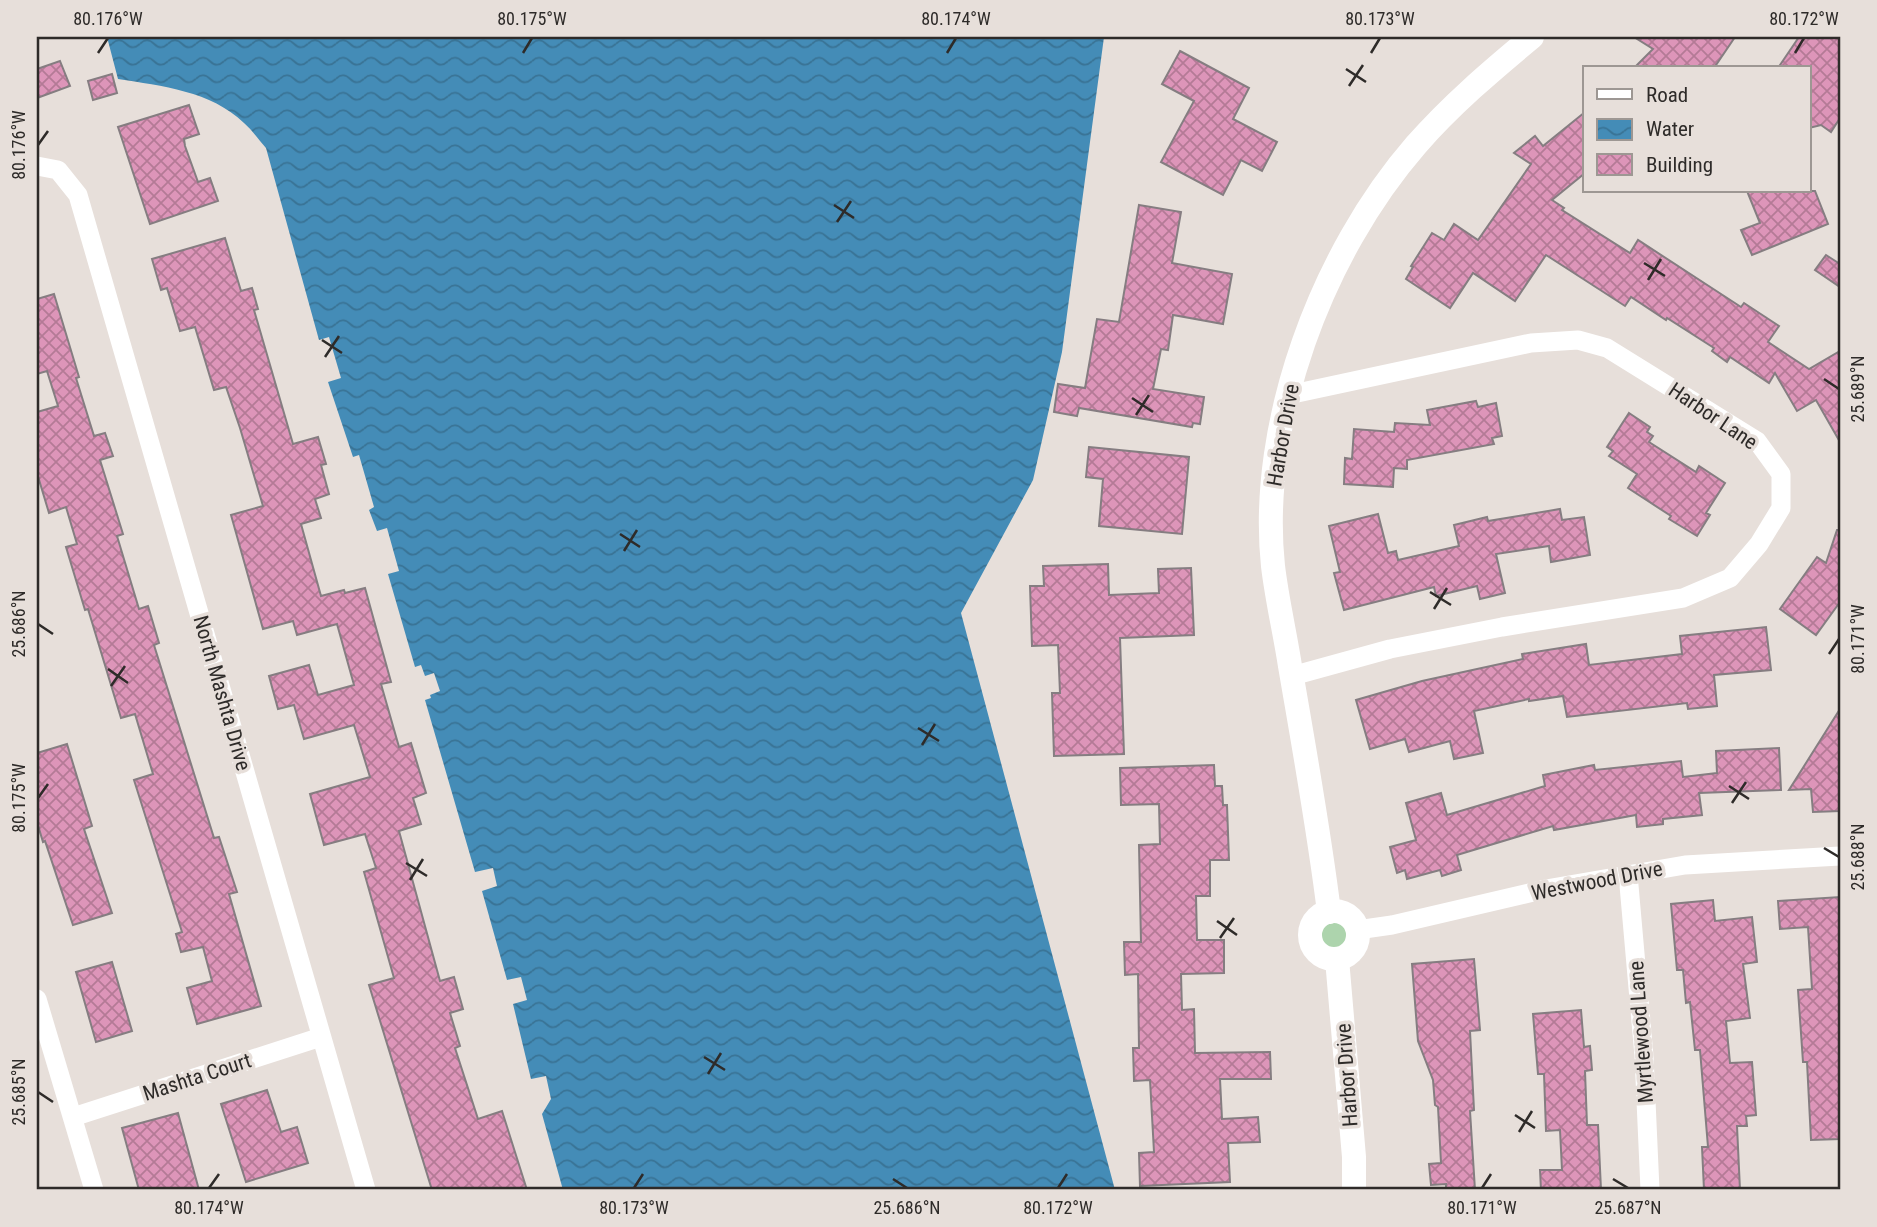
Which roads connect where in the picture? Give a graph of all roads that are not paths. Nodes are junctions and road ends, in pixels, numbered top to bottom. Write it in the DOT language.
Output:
graph roads {
  1 [pos="1532,37"];
  2 [pos="37,166"];
  3 [pos="1288,396"];
  4 [pos="1292,676"];
  5 [pos="1840,856"];
  6 [pos="1628,874"];
  7 [pos="1329,912"];
  8 [pos="1357,930"];
  9 [pos="1337,959"];
  10 [pos="37,999"];
  11 [pos="321,1037"];
  12 [pos="73,1117"];
  13 [pos="94,1190"];
  14 [pos="366,1190"];
  15 [pos="1354,1190"];
  16 [pos="1650,1190"];
  1 -- 3 [label="street, Harbor Drive"];
  2 -- 11 [label="street, North Mashta Drive"];
  3 -- 4 [label="street, Harbor Drive"];
  3 -- 4 [label="street, Harbor Lane"];
  4 -- 7 [label="street, Harbor Drive"];
  5 -- 6 [label="street, Westwood Drive"];
  6 -- 8 [label="street, Westwood Drive"];
  6 -- 16 [label="street, Myrtlewood Lane"];
  7 -- 8 [label="street"];
  7 -- 9 [label="street"];
  8 -- 9 [label="street"];
  9 -- 15 [label="street, Harbor Drive"];
  10 -- 12 [label="street"];
  11 -- 12 [label="street, Mashta Court"];
  11 -- 14 [label="street, North Mashta Drive"];
  12 -- 13 [label="street"];
}
